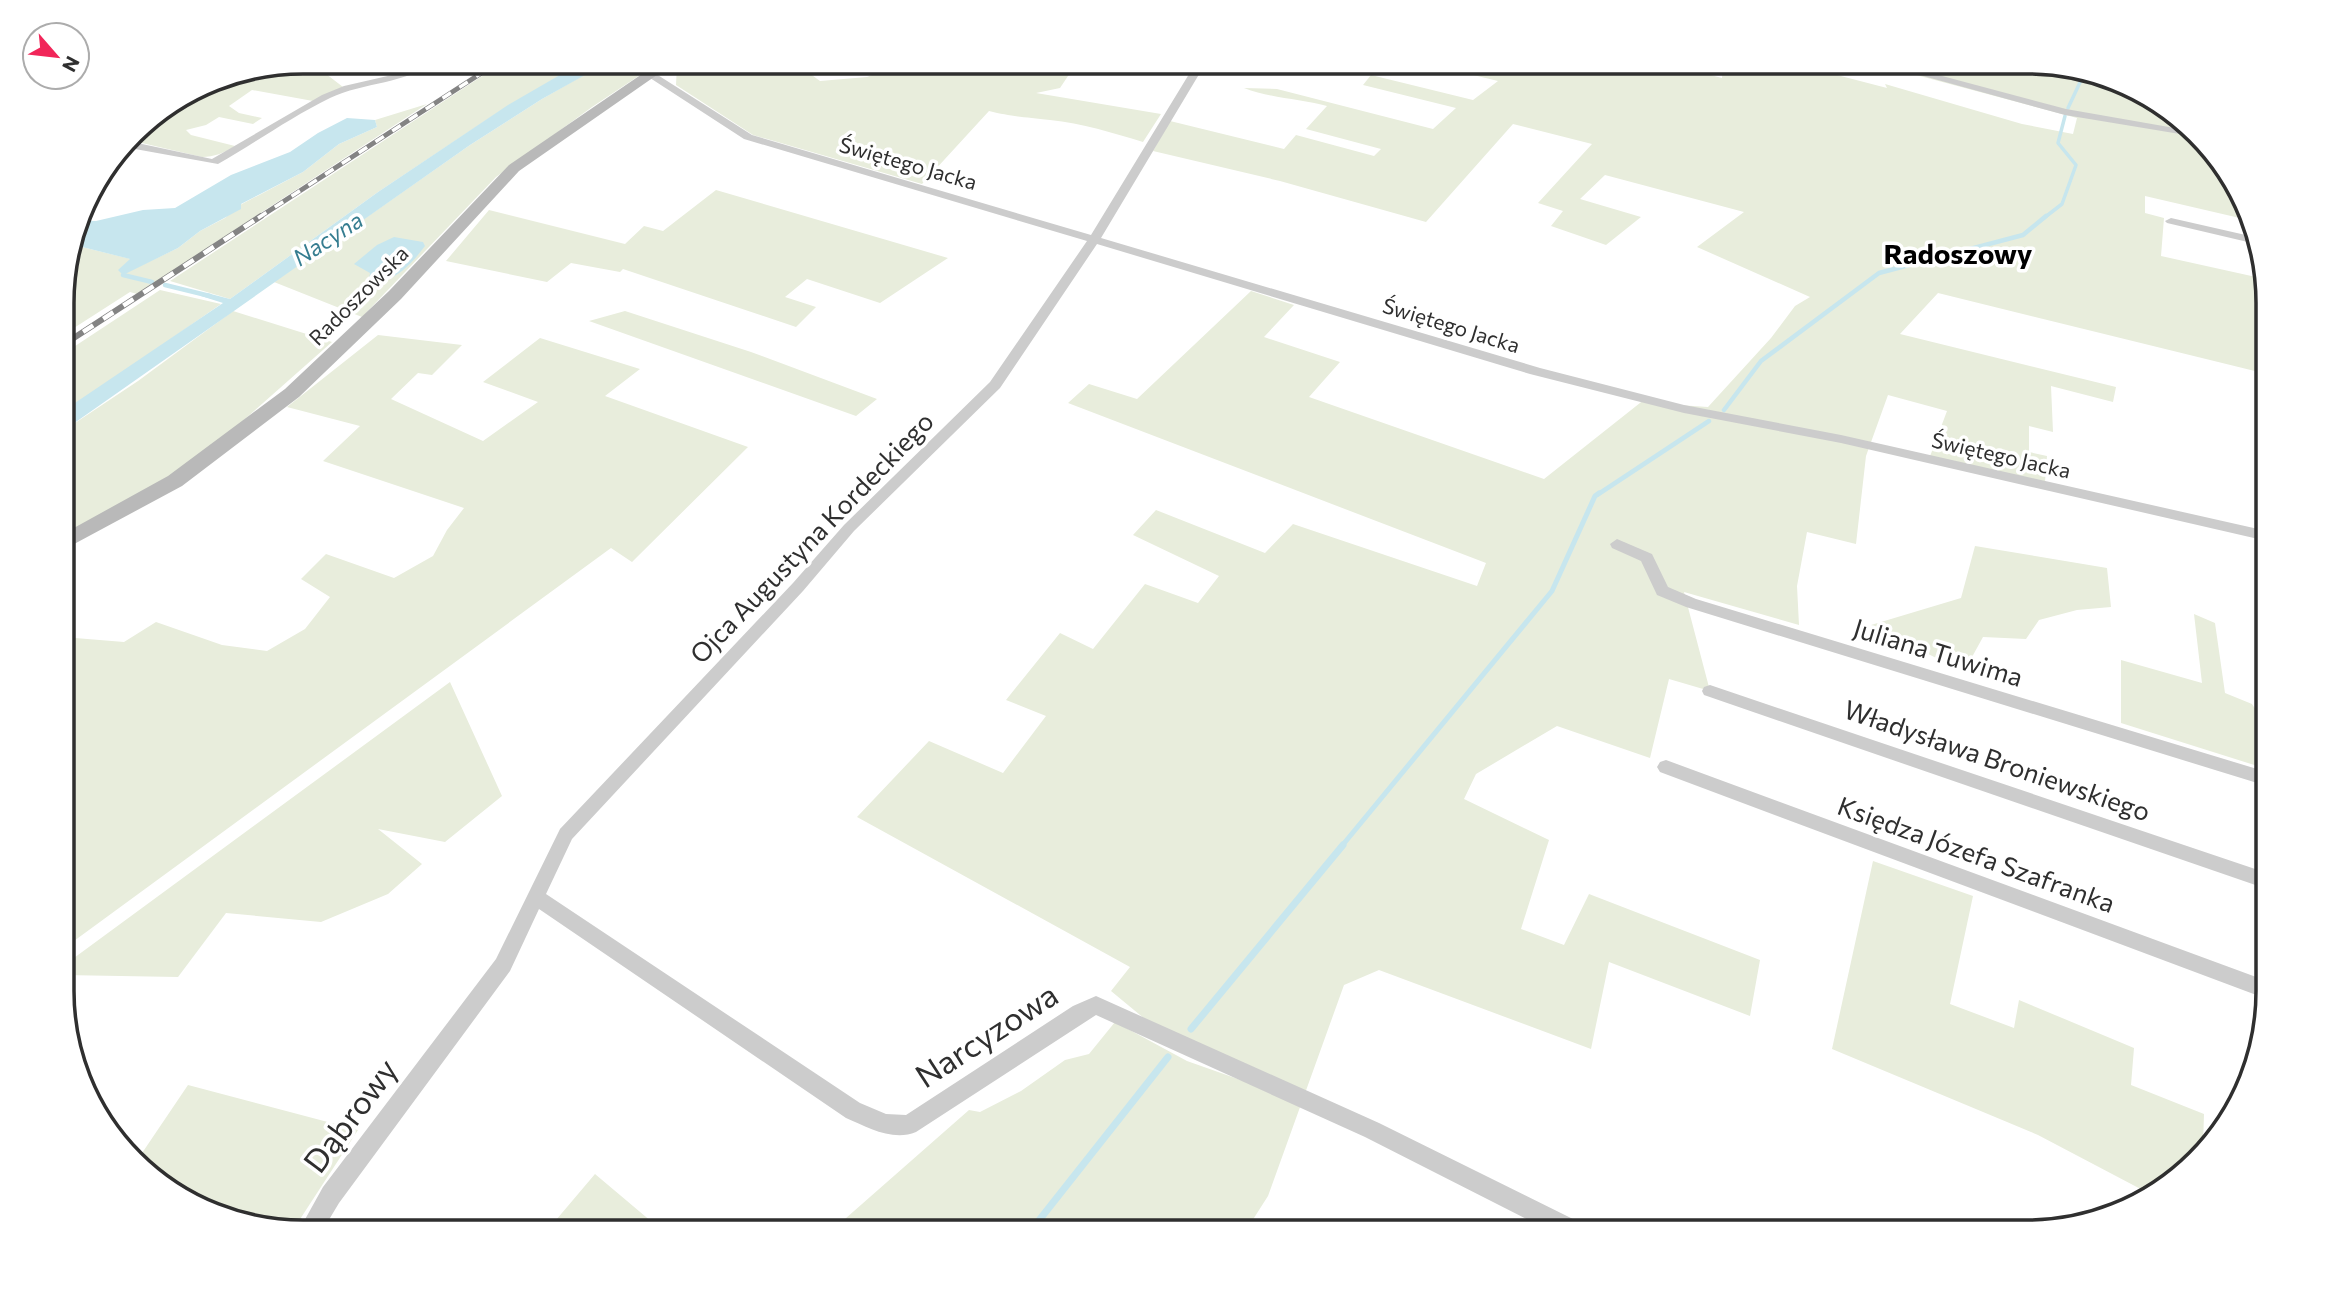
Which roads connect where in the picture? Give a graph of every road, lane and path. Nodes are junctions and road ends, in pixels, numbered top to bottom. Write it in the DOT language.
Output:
graph roads {
  1 [pos="402,74"];
  2 [pos="1194,74"];
  3 [pos="1923,74"];
  4 [pos="650,75"];
  5 [pos="2179,132"];
  6 [pos="136,146"];
  7 [pos="2171,221"];
  8 [pos="1093,237"];
  9 [pos="2246,239"];
  10 [pos="2256,533"];
  11 [pos="74,537"];
  12 [pos="1617,544"];
  13 [pos="1710,691"];
  14 [pos="1666,767"];
  15 [pos="2256,776"];
  16 [pos="2256,877"];
  17 [pos="536,897"];
  18 [pos="2256,986"];
  19 [pos="448,1038"];
  20 [pos="317,1220"];
  21 [pos="1551,1220"];
  1 -- 6 [label="street"];
  2 -- 8 [label="street, Ojca Augustyna Kordeckiego"];
  3 -- 5 [label="street"];
  4 -- 8 [label="street, Świętego Jacka"];
  4 -- 11 [label="street, Radoszowska"];
  7 -- 9 [label="street"];
  8 -- 10 [label="street, Świętego Jacka"];
  8 -- 17 [label="street, Ojca Augustyna Kordeckiego"];
  12 -- 15 [label="street, Juliana Tuwima"];
  13 -- 16 [label="street, Władysława Broniewskiego"];
  14 -- 18 [label="street, Księdza Józefa Szafranka"];
  17 -- 19 [label="street, Ojca Augustyna Kordeckiego"];
  17 -- 21 [label="street, Narcyzowa"];
  19 -- 20 [label="street, Dąbrowy"];
}
